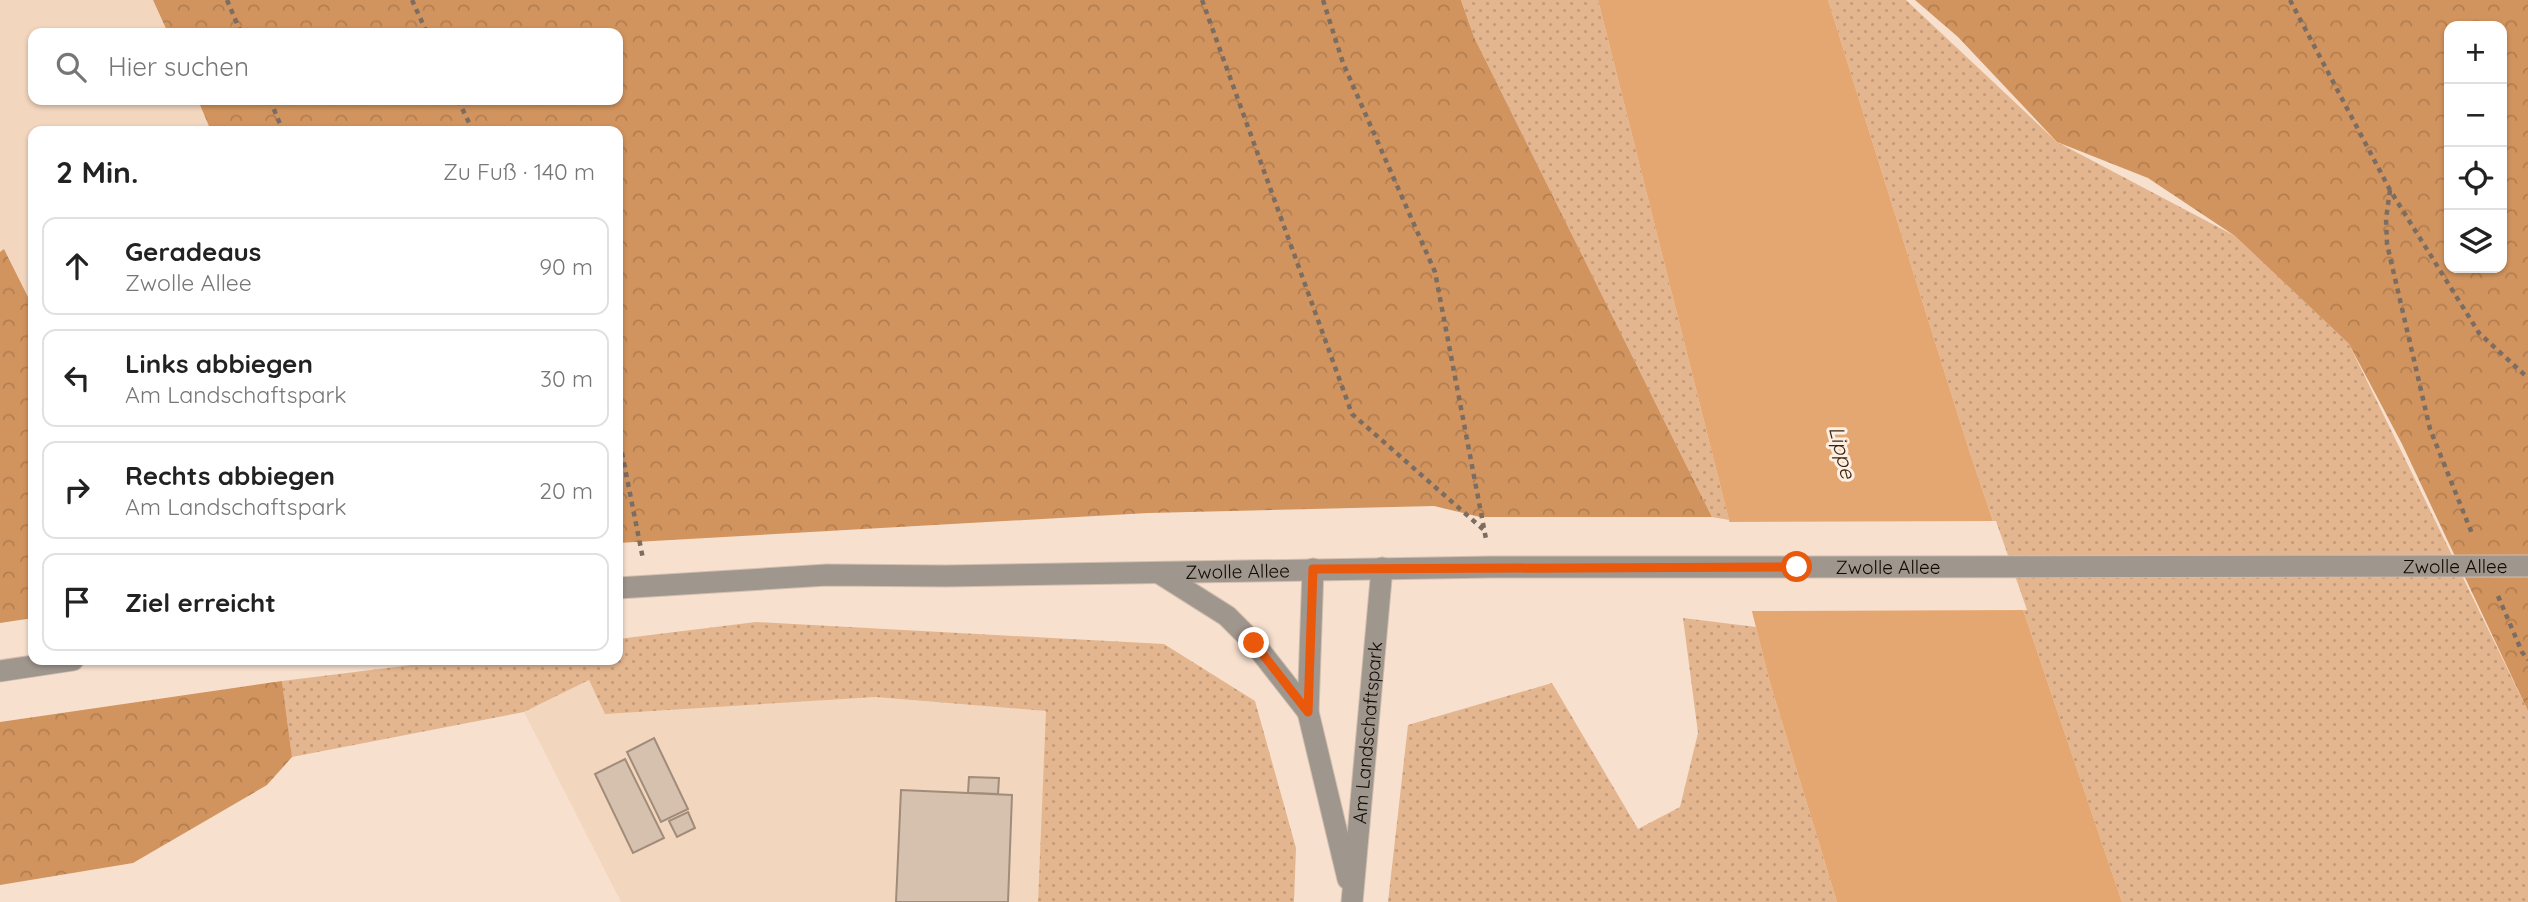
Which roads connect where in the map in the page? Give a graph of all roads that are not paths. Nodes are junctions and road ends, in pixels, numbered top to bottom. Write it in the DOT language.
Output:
graph roads {
  1 [pos="2528,566"];
  2 [pos="1382,568"];
  3 [pos="1313,569"];
  4 [pos="1159,573"];
  5 [pos="623,588"];
  6 [pos="40,665"];
  7 [pos="0,671"];
  8 [pos="1308,712"];
  9 [pos="1352,900"];
  1 -- 2 [label="street, Zwolle Allee, bridge"];
  2 -- 3 [label="street, Zwolle Allee"];
  2 -- 9 [label="street, Am Landschaftspark"];
  3 -- 4 [label="street, Zwolle Allee"];
  3 -- 8 [label="street, Am Landschaftspark"];
  4 -- 5 [label="street, Zwolle Allee"];
  4 -- 8 [label="street, Am Landschaftspark"];
  6 -- 7 [label="street"];
  8 -- 9 [label="street, Am Landschaftspark"];
}
